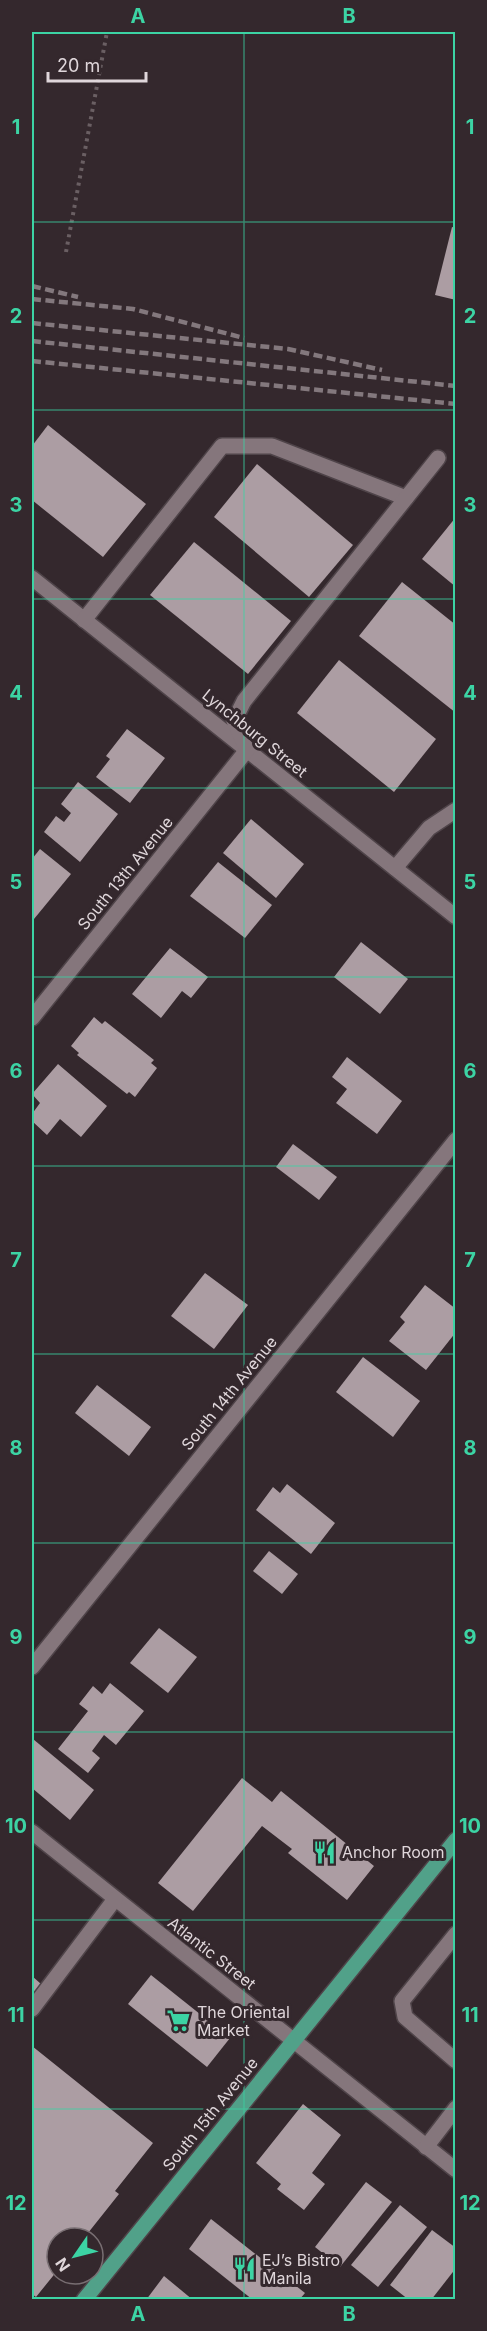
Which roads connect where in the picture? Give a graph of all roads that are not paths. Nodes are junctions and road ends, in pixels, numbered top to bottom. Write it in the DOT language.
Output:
graph roads {
  1 [pos="438,458"];
  2 [pos="406,498"];
  3 [pos="32,578"];
  4 [pos="84,620"];
  5 [pos="247,750"];
  6 [pos="456,810"];
  7 [pos="395,868"];
  8 [pos="456,917"];
  9 [pos="32,1018"];
  10 [pos="456,1140"];
  11 [pos="32,1667"];
  12 [pos="32,1832"];
  13 [pos="456,1840"];
  14 [pos="116,1899"];
  15 [pos="456,1934"];
  16 [pos="32,2009"];
  17 [pos="293,2040"];
  18 [pos="456,2061"];
  19 [pos="456,2108"];
  20 [pos="426,2147"];
  21 [pos="456,2170"];
  22 [pos="84,2300"];
  1 -- 2 [label="street"];
  2 -- 4 [label="street"];
  2 -- 5 [label="street"];
  3 -- 4 [label="street, Lynchburg Street"];
  4 -- 5 [label="street, Lynchburg Street"];
  5 -- 7 [label="street, Lynchburg Street"];
  5 -- 9 [label="street, South 13th Avenue"];
  6 -- 7 [label="street"];
  7 -- 8 [label="street, Lynchburg Street"];
  10 -- 11 [label="street, South 14th Avenue"];
  12 -- 14 [label="street, Atlantic Street"];
  13 -- 17 [label="main road, South 15th Avenue"];
  14 -- 16 [label="street"];
  14 -- 17 [label="street, Atlantic Street"];
  15 -- 18 [label="street"];
  17 -- 20 [label="street, Atlantic Street"];
  17 -- 22 [label="main road, South 15th Avenue"];
  19 -- 20 [label="street"];
  20 -- 21 [label="street, Atlantic Street"];
}
